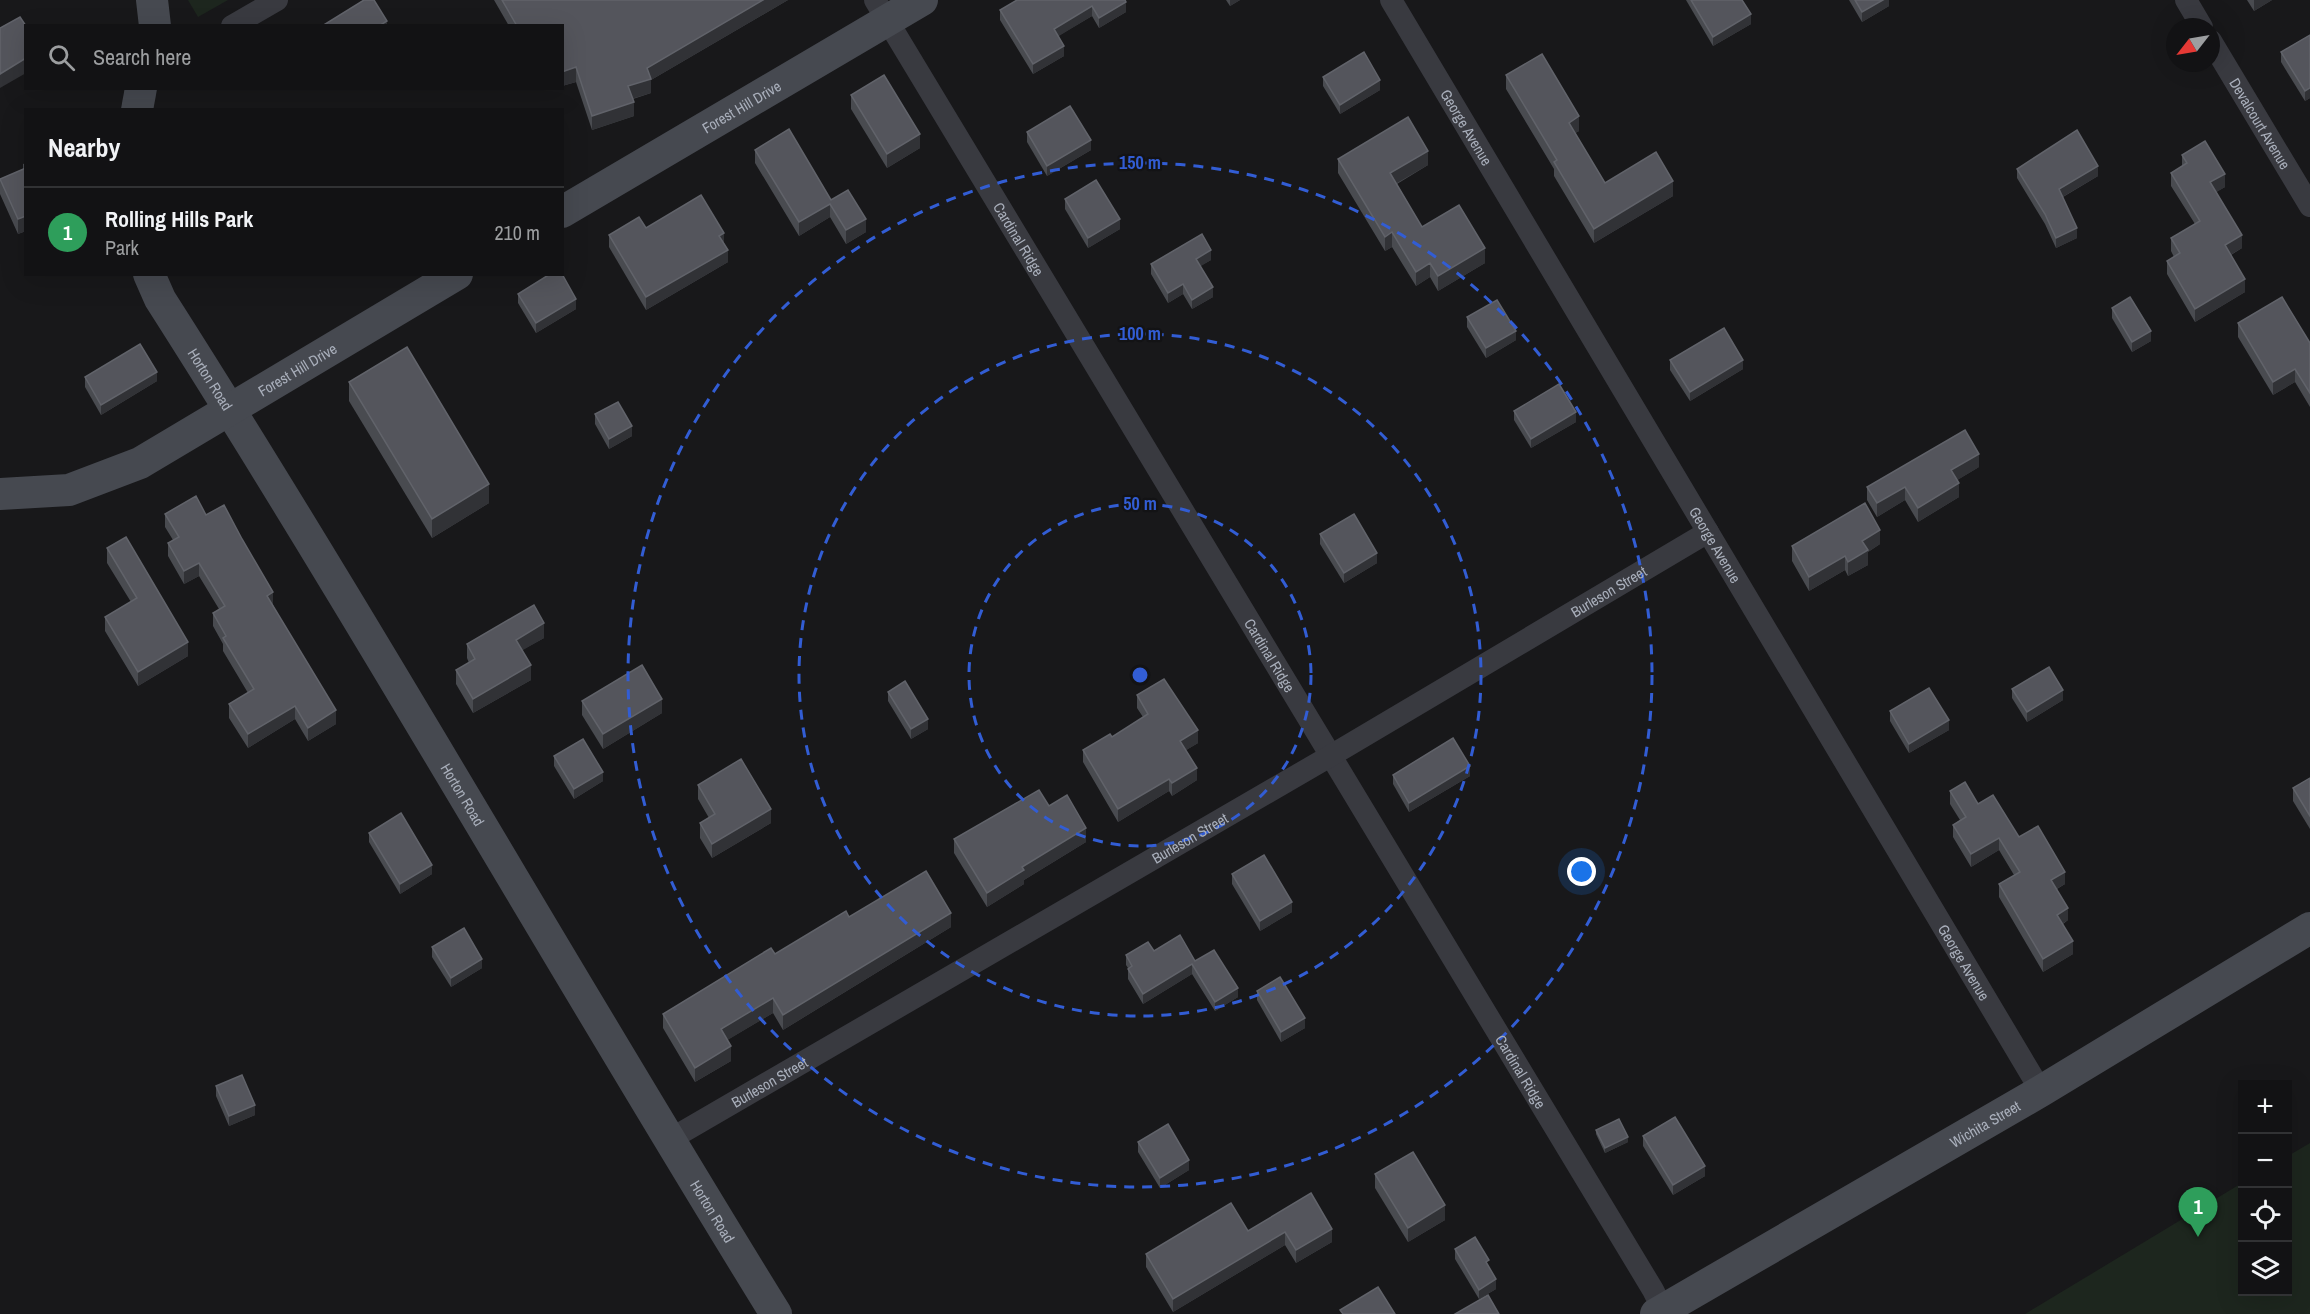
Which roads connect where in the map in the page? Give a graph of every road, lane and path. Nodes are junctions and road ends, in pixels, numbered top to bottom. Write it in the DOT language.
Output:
graph roads {
  1 [pos="152,0"];
  2 [pos="277,0"];
  3 [pos="922,0"];
  4 [pos="1390,0"];
  5 [pos="2186,0"];
  6 [pos="882,10"];
  7 [pos="2197,18"];
  8 [pos="155,24"];
  9 [pos="235,24"];
  10 [pos="2220,56"];
  11 [pos="141,90"];
  12 [pos="138,108"];
  13 [pos="2310,206"];
  14 [pos="564,211"];
  15 [pos="150,276"];
  16 [pos="455,276"];
  17 [pos="230,409"];
  18 [pos="0,494"];
  19 [pos="1708,532"];
  20 [pos="1332,755"];
  21 [pos="2310,928"];
  22 [pos="2041,1091"];
  23 [pos="669,1140"];
  24 [pos="1659,1312"];
  25 [pos="776,1314"];
  1 -- 8 [label="street"];
  2 -- 9 [label="street"];
  3 -- 6 [label="street, Forest Hill Drive"];
  4 -- 19 [label="street, George Avenue"];
  5 -- 7 [label="street"];
  6 -- 14 [label="street, Forest Hill Drive"];
  6 -- 20 [label="street, Cardinal Ridge"];
  10 -- 13 [label="street, Devalcourt Avenue"];
  11 -- 12 [label="street"];
  15 -- 17 [label="street, Horton Road"];
  16 -- 17 [label="street, Forest Hill Drive"];
  17 -- 18 [label="street, Forest Hill Drive"];
  17 -- 23 [label="street, Horton Road"];
  19 -- 20 [label="street, Burleson Street"];
  19 -- 22 [label="street, George Avenue"];
  20 -- 23 [label="street, Burleson Street"];
  20 -- 24 [label="street, Cardinal Ridge"];
  21 -- 22 [label="street, Wichita Street"];
  22 -- 24 [label="street, Wichita Street"];
  23 -- 25 [label="street, Horton Road"];
}
